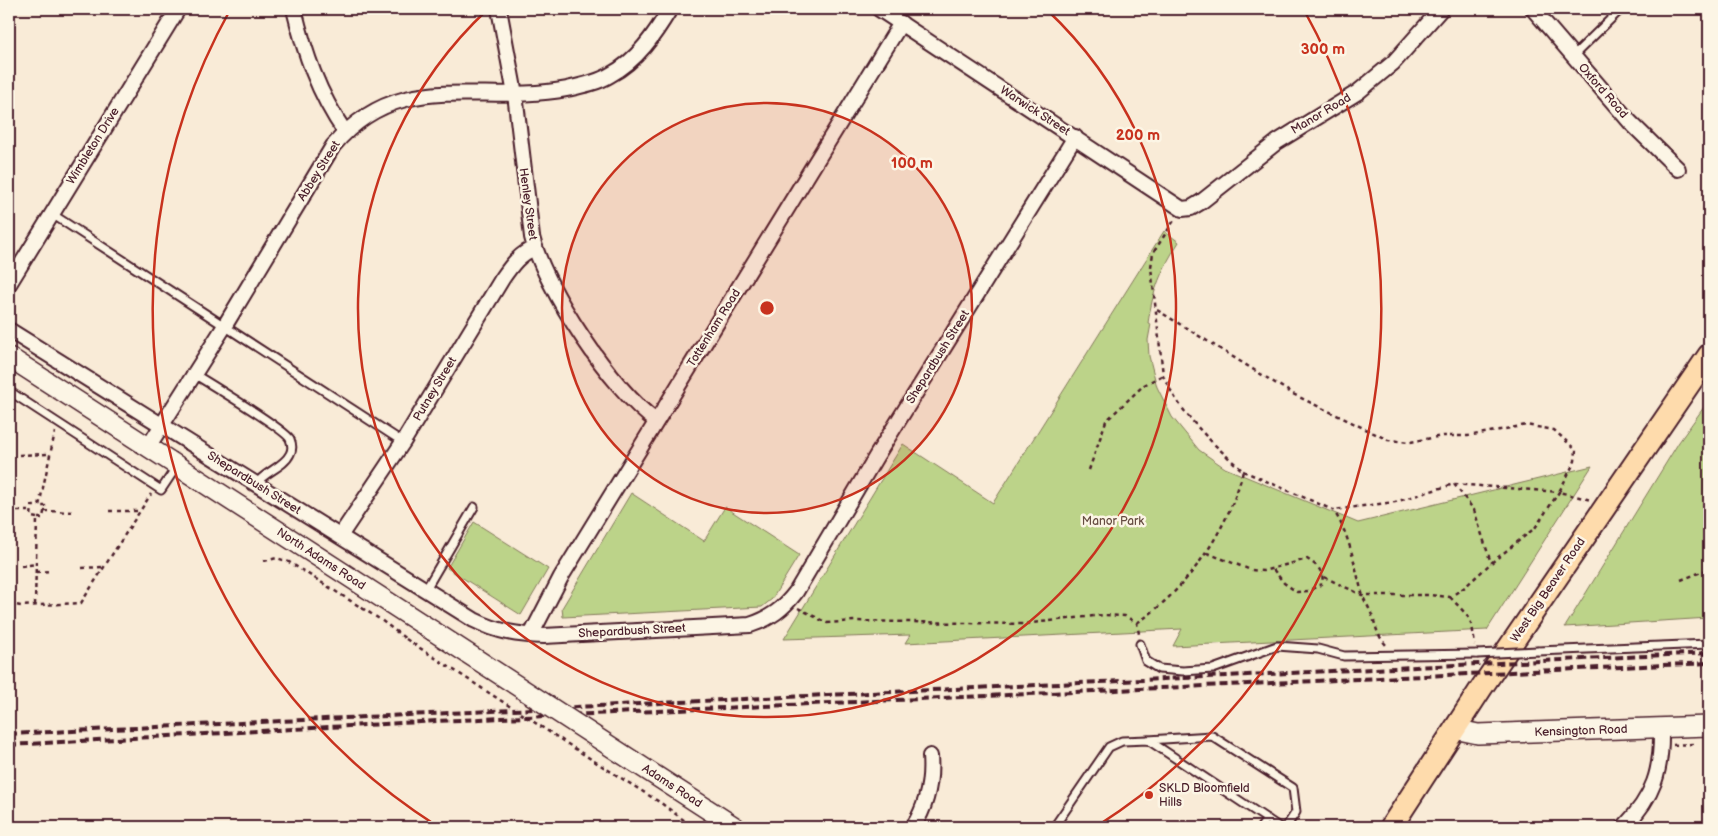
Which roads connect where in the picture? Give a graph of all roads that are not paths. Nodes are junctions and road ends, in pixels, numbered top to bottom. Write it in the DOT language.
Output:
graph roads {
  1 [pos="178,9"];
  2 [pos="294,9"];
  3 [pos="499,9"];
  4 [pos="670,9"];
  5 [pos="879,9"];
  6 [pos="1441,9"];
  7 [pos="1533,9"];
  8 [pos="1621,9"];
  9 [pos="901,23"];
  10 [pos="1573,56"];
  11 [pos="515,94"];
  12 [pos="345,132"];
  13 [pos="1075,137"];
  14 [pos="1678,169"];
  15 [pos="1187,208"];
  16 [pos="52,214"];
  17 [pos="535,248"];
  18 [pos="9,284"];
  19 [pos="224,326"];
  20 [pos="9,330"];
  21 [pos="1709,355"];
  22 [pos="9,357"];
  23 [pos="194,374"];
  24 [pos="9,391"];
  25 [pos="656,421"];
  26 [pos="162,425"];
  27 [pos="403,442"];
  28 [pos="148,447"];
  29 [pos="177,466"];
  30 [pos="256,484"];
  31 [pos="474,507"];
  32 [pos="340,536"];
  33 [pos="426,589"];
  34 [pos="531,636"];
  35 [pos="1140,644"];
  36 [pos="1709,644"];
  37 [pos="1709,726"];
  38 [pos="1661,728"];
  39 [pos="1454,729"];
  40 [pos="1148,740"];
  41 [pos="930,756"];
  42 [pos="633,761"];
  43 [pos="1266,819"];
  44 [pos="736,827"];
  45 [pos="914,827"];
  46 [pos="1054,827"];
  47 [pos="1261,827"];
  48 [pos="1279,827"];
  49 [pos="1286,827"];
  50 [pos="1391,827"];
  51 [pos="1624,827"];
  1 -- 16 [label="street, Wimbleton Drive"];
  2 -- 12 [label="street"];
  3 -- 11 [label="street, Henley Street"];
  4 -- 11 [label="street, Abbey Street"];
  5 -- 9 [label="street, Warwick Street"];
  6 -- 15 [label="street, Manor Road"];
  7 -- 10 [label="street, Oxford Road"];
  8 -- 10 [label="lane"];
  9 -- 13 [label="street, Warwick Street"];
  9 -- 25 [label="street, Tottenham Road"];
  10 -- 14 [label="street, Oxford Road"];
  11 -- 12 [label="street, Abbey Street"];
  11 -- 17 [label="street, Henley Street"];
  12 -- 19 [label="street, Abbey Street"];
  13 -- 15 [label="street, Warwick Street"];
  13 -- 34 [label="street, Shepardbush Street"];
  16 -- 18 [label="street, Wimbleton Drive"];
  16 -- 19 [label="lane"];
  17 -- 25 [label="street, Henley Street"];
  17 -- 27 [label="street, Putney Street"];
  19 -- 23 [label="street, Abbey Street"];
  19 -- 27 [label="lane"];
  20 -- 26 [label="street, Shepardbush Street"];
  21 -- 39 [label="main road, West Big Beaver Road"];
  22 -- 28 [label="main road, North Adams Road"];
  23 -- 26 [label="street, Abbey Street"];
  23 -- 30 [label="lane"];
  24 -- 29 [label="lane"];
  25 -- 34 [label="street, Tottenham Road"];
  26 -- 28 [label="street, Abbey Street"];
  26 -- 30 [label="street, Shepardbush Street"];
  27 -- 32 [label="street, Putney Street"];
  28 -- 29 [label="main road, North Adams Road"];
  29 -- 42 [label="main road, North Adams Road, bridge"];
  30 -- 32 [label="street, Shepardbush Street"];
  31 -- 33 [label="lane"];
  32 -- 33 [label="street, Shepardbush Street"];
  33 -- 34 [label="street, Shepardbush Street"];
  35 -- 36 [label="lane, bridge"];
  37 -- 38 [label="main road, Kensington Road"];
  38 -- 39 [label="main road, Kensington Road"];
  38 -- 51 [label="street"];
  39 -- 50 [label="main road, West Big Beaver Road"];
  40 -- 43 [label="lane"];
  40 -- 46 [label="lane"];
  40 -- 49 [label="lane"];
  41 -- 45 [label="street"];
  42 -- 44 [label="main road, Adams Road"];
  43 -- 47 [label="lane"];
  43 -- 48 [label="lane"];
}
